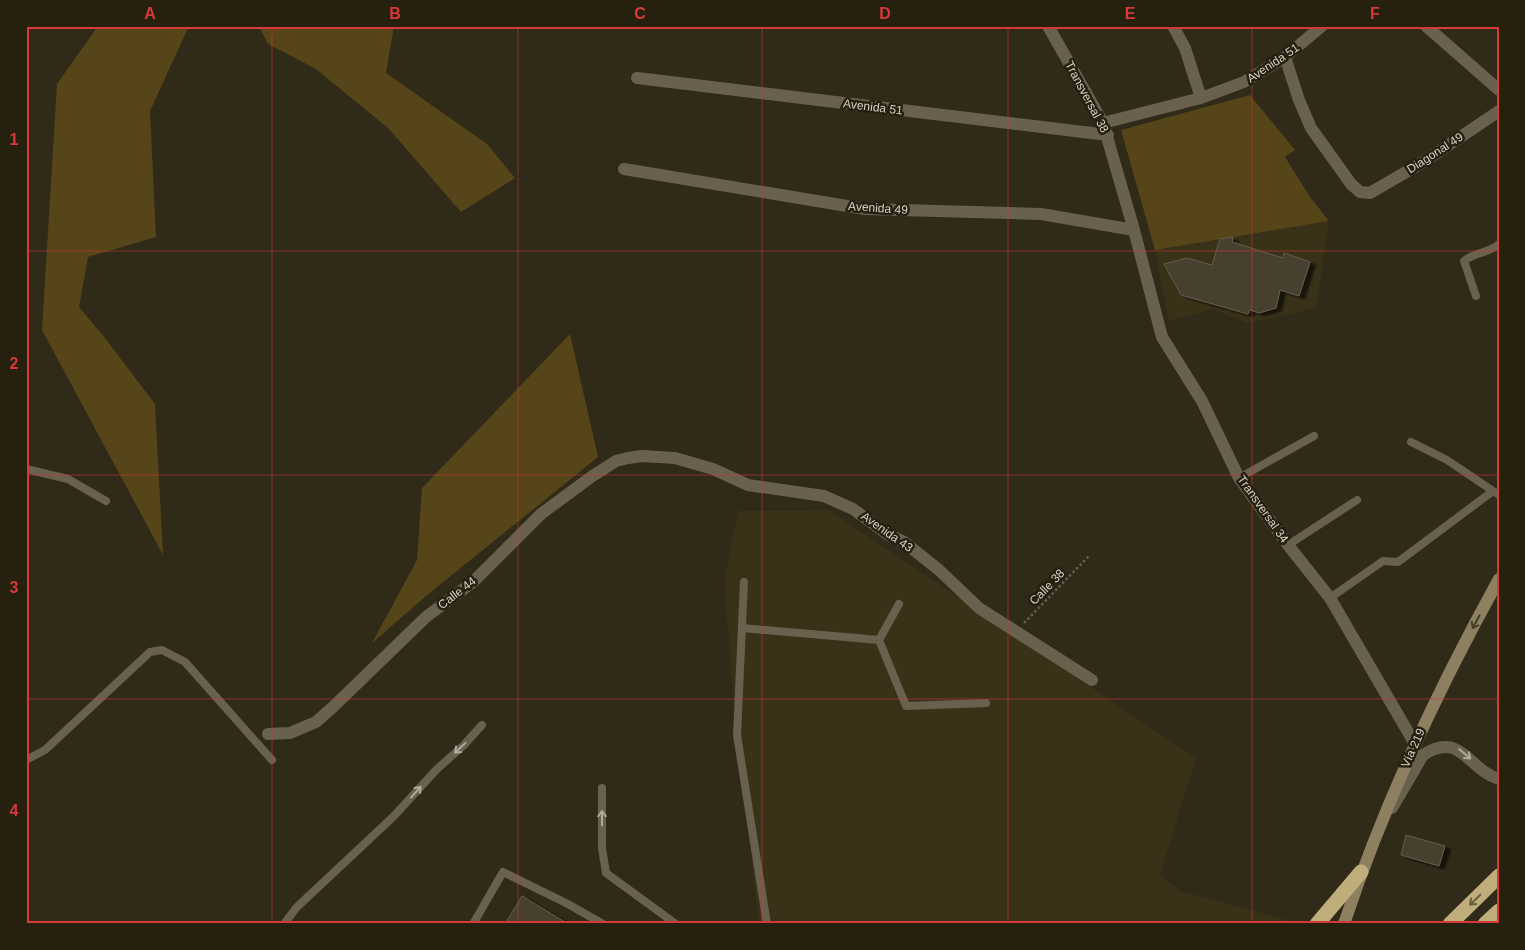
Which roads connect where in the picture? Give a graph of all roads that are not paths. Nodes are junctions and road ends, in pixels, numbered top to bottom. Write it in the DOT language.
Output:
graph roads {
  1 [pos="1048,26"];
  2 [pos="1173,26"];
  3 [pos="1322,26"];
  4 [pos="1426,26"];
  5 [pos="1285,57"];
  6 [pos="637,78"];
  7 [pos="1499,90"];
  8 [pos="1201,98"];
  9 [pos="1499,111"];
  10 [pos="1106,129"];
  11 [pos="624,169"];
  12 [pos="1134,230"];
  13 [pos="1499,244"];
  14 [pos="1476,296"];
  15 [pos="1314,436"];
  16 [pos="1411,442"];
  17 [pos="649,456"];
  18 [pos="26,469"];
  19 [pos="1239,478"];
  20 [pos="1496,493"];
  21 [pos="1357,500"];
  22 [pos="106,501"];
  23 [pos="1288,545"];
  24 [pos="1499,579"];
  25 [pos="744,582"];
  26 [pos="1330,598"];
  27 [pos="899,604"];
  28 [pos="742,628"];
  29 [pos="879,640"];
  30 [pos="1092,680"];
  31 [pos="986,703"];
  32 [pos="482,725"];
  33 [pos="268,734"];
  34 [pos="1415,744"];
  35 [pos="26,760"];
  36 [pos="272,760"];
  37 [pos="1499,779"];
  38 [pos="602,788"];
  39 [pos="1374,839"];
  40 [pos="1361,872"];
  41 [pos="1499,876"];
  42 [pos="1499,910"];
  43 [pos="284,924"];
  44 [pos="473,924"];
  45 [pos="603,924"];
  46 [pos="676,924"];
  47 [pos="767,924"];
  48 [pos="1317,924"];
  49 [pos="1344,924"];
  50 [pos="1450,924"];
  51 [pos="1485,924"];
  1 -- 10 [label="street, Transversal 38"];
  2 -- 8 [label="street"];
  3 -- 5 [label="street, Avenida 51"];
  4 -- 7 [label="street"];
  5 -- 8 [label="street, Avenida 51"];
  5 -- 9 [label="street, Diagonal 49"];
  6 -- 10 [label="street, Avenida 51"];
  8 -- 10 [label="street, Avenida 51"];
  10 -- 12 [label="street, Transversal 38"];
  11 -- 12 [label="street, Avenida 49"];
  12 -- 19 [label="street, Transversal 34"];
  13 -- 14 [label="lane"];
  15 -- 19 [label="lane"];
  16 -- 20 [label="lane"];
  17 -- 30 [label="street, Avenida 43"];
  17 -- 33 [label="street, Calle 44"];
  18 -- 22 [label="lane"];
  19 -- 23 [label="street, Transversal 34"];
  20 -- 26 [label="lane"];
  21 -- 23 [label="lane"];
  23 -- 26 [label="street, Transversal 34"];
  24 -- 34 [label="main road, Vía 219, one-way"];
  25 -- 28 [label="lane"];
  26 -- 34 [label="street, Transversal 34"];
  27 -- 29 [label="lane"];
  28 -- 29 [label="lane"];
  28 -- 47 [label="lane"];
  29 -- 31 [label="lane"];
  32 -- 43 [label="lane"];
  34 -- 39 [label="main road, Vía 219"];
  35 -- 36 [label="lane"];
  39 -- 37 [label="street, one-way"];
  46 -- 38 [label="lane, one-way"];
  39 -- 40 [label="main road, Vía 219"];
  40 -- 48 [label="highway"];
  40 -- 49 [label="main road, Vía 219"];
  41 -- 50 [label="highway, one-way"];
  42 -- 51 [label="highway"];
  44 -- 45 [label="lane"];
}
